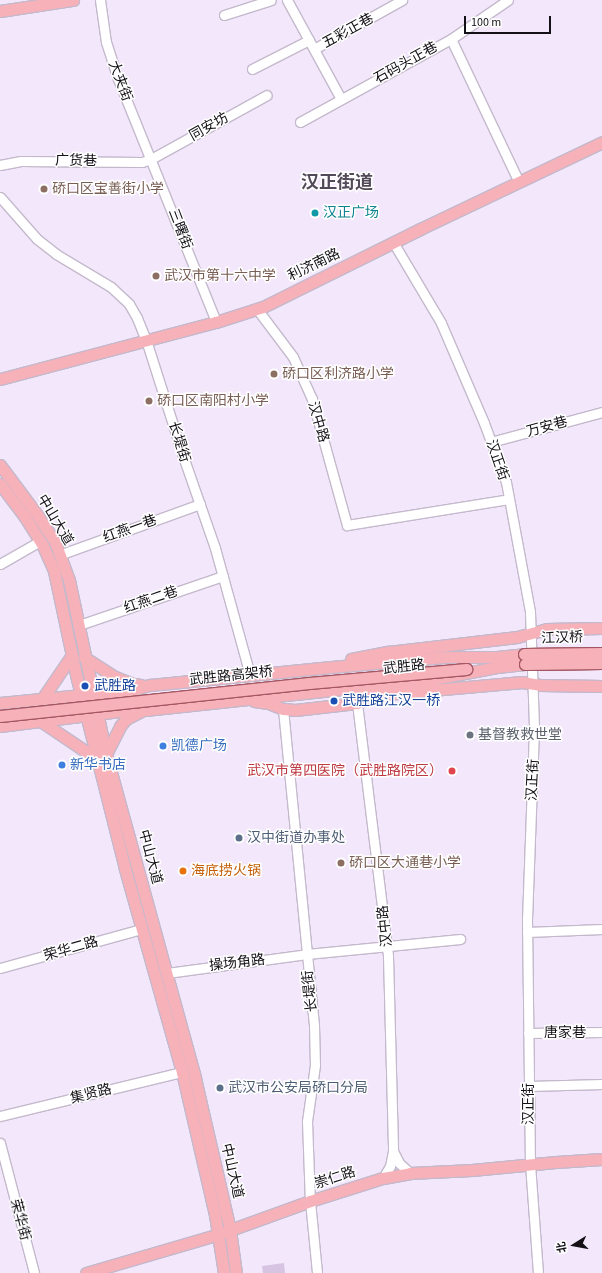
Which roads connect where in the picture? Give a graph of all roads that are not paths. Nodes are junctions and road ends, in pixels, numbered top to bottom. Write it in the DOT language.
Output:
graph roads {
  1 [pos="74,0"];
  2 [pos="100,0"];
  3 [pos="271,0"];
  4 [pos="287,0"];
  5 [pos="402,0"];
  6 [pos="508,0"];
  7 [pos="0,11"];
  8 [pos="224,16"];
  9 [pos="451,39"];
  10 [pos="309,40"];
  11 [pos="314,49"];
  12 [pos="252,69"];
  13 [pos="267,95"];
  14 [pos="341,99"];
  15 [pos="300,122"];
  16 [pos="602,142"];
  17 [pos="151,159"];
  18 [pos="0,165"];
  19 [pos="519,182"];
  20 [pos="0,197"];
  21 [pos="394,242"];
  22 [pos="257,309"];
  23 [pos="216,322"];
  24 [pos="146,340"];
  25 [pos="0,379"];
  26 [pos="602,412"];
  27 [pos="491,442"];
  28 [pos="0,465"];
  29 [pos="0,484"];
  30 [pos="509,499"];
  31 [pos="200,504"];
  32 [pos="40,541"];
  33 [pos="59,555"];
  34 [pos="0,564"];
  35 [pos="223,576"];
  36 [pos="79,625"];
  37 [pos="602,628"];
  38 [pos="531,632"];
  39 [pos="602,652"];
  40 [pos="72,655"];
  41 [pos="84,657"];
  42 [pos="524,659"];
  43 [pos="497,662"];
  44 [pos="602,663"];
  45 [pos="465,666"];
  46 [pos="331,667"];
  47 [pos="250,675"];
  48 [pos="399,683"];
  49 [pos="532,684"];
  50 [pos="150,685"];
  51 [pos="602,686"];
  52 [pos="87,695"];
  53 [pos="376,695"];
  54 [pos="42,699"];
  55 [pos="239,699"];
  56 [pos="0,703"];
  57 [pos="357,703"];
  58 [pos="283,709"];
  59 [pos="0,710"];
  60 [pos="145,710"];
  61 [pos="92,715"];
  62 [pos="0,716"];
  63 [pos="42,722"];
  64 [pos="0,726"];
  65 [pos="102,756"];
  66 [pos="142,929"];
  67 [pos="602,929"];
  68 [pos="527,932"];
  69 [pos="460,939"];
  70 [pos="387,945"];
  71 [pos="307,954"];
  72 [pos="0,968"];
  73 [pos="168,973"];
  74 [pos="602,1032"];
  75 [pos="528,1033"];
  76 [pos="182,1072"];
  77 [pos="602,1084"];
  78 [pos="529,1086"];
  79 [pos="0,1116"];
  80 [pos="0,1143"];
  81 [pos="393,1151"];
  82 [pos="602,1159"];
  83 [pos="602,1166"];
  84 [pos="530,1167"];
  85 [pos="410,1173"];
  86 [pos="383,1178"];
  87 [pos="310,1205"];
  88 [pos="230,1234"];
  89 [pos="219,1237"];
  90 [pos="34,1273"];
  91 [pos="86,1273"];
  92 [pos="108,1273"];
  93 [pos="224,1273"];
  94 [pos="236,1273"];
  95 [pos="317,1273"];
  96 [pos="538,1273"];
  1 -- 7 [label="main road"];
  2 -- 17 [label="street, 大夹街"];
  3 -- 8 [label="street"];
  4 -- 10 [label="street"];
  5 -- 11 [label="street, 五彩正巷"];
  6 -- 9 [label="street, 石码头正巷"];
  9 -- 14 [label="street, 石码头正巷"];
  9 -- 19 [label="street"];
  10 -- 11 [label="street"];
  10 -- 12 [label="street"];
  11 -- 14 [label="street"];
  13 -- 17 [label="street, 同安坊"];
  14 -- 15 [label="street, 石码头正巷"];
  16 -- 19 [label="main road, 利济南路"];
  17 -- 18 [label="street, 广货巷"];
  17 -- 23 [label="street, 三曙街"];
  19 -- 21 [label="main road, 利济南路"];
  20 -- 24 [label="street, 长堤街"];
  21 -- 22 [label="main road, 利济南路"];
  21 -- 27 [label="street, 汉正街"];
  22 -- 23 [label="main road, 利济南路"];
  22 -- 30 [label="street, 汉中路"];
  23 -- 24 [label="main road, 利济南路"];
  24 -- 25 [label="main road, 利济南路"];
  24 -- 31 [label="street, 长堤街"];
  26 -- 27 [label="street, 万安巷"];
  27 -- 30 [label="street, 汉正街"];
  28 -- 33 [label="main road, 中山大道"];
  29 -- 32 [label="main road, 中山大道"];
  30 -- 38 [label="street, 汉正街"];
  31 -- 33 [label="street, 红燕一巷"];
  31 -- 35 [label="street, 长堤街"];
  32 -- 34 [label="street"];
  32 -- 40 [label="main road, 中山大道"];
  33 -- 36 [label="main road, 中山大道"];
  35 -- 36 [label="street, 红燕二巷"];
  35 -- 47 [label="street, 长堤街"];
  36 -- 41 [label="main road, 中山大道"];
  37 -- 38 [label="main road"];
  38 -- 46 [label="main road"];
  38 -- 49 [label="street, 汉正街"];
  39 -- 42 [label="main road, 江汉桥, bridge"];
  40 -- 52 [label="main road, 中山大道"];
  40 -- 54 [label="main road"];
  41 -- 50 [label="main road"];
  41 -- 52 [label="main road, 中山大道"];
  42 -- 43 [label="main road, 武胜路"];
  42 -- 44 [label="main road, 江汉桥, bridge"];
  43 -- 45 [label="main road"];
  43 -- 46 [label="main road, 武胜路"];
  43 -- 48 [label="main road, 武胜路"];
  45 -- 59 [label="main road, 武胜路高架桥"];
  45 -- 62 [label="main road, 武胜路高架桥, bridge"];
  46 -- 47 [label="main road, 武胜路"];
  47 -- 50 [label="main road, 武胜路"];
  48 -- 53 [label="main road"];
  48 -- 55 [label="main road, 武胜路"];
  49 -- 51 [label="main road"];
  49 -- 53 [label="main road"];
  49 -- 68 [label="street, 汉正街"];
  50 -- 52 [label="main road, 武胜路"];
  52 -- 54 [label="main road, 武胜路"];
  52 -- 61 [label="main road, 中山大道"];
  53 -- 57 [label="main road"];
  54 -- 56 [label="main road, 武胜路"];
  55 -- 58 [label="main road"];
  55 -- 60 [label="main road, 武胜路"];
  57 -- 58 [label="main road"];
  57 -- 70 [label="street, 汉中路"];
  58 -- 71 [label="street, 长堤街"];
  60 -- 61 [label="main road, 武胜路"];
  60 -- 65 [label="main road"];
  61 -- 63 [label="main road, 武胜路"];
  61 -- 65 [label="main road, 中山大道"];
  63 -- 64 [label="main road, 武胜路"];
  63 -- 65 [label="main road"];
  65 -- 66 [label="main road, 中山大道"];
  65 -- 73 [label="main road, 中山大道"];
  66 -- 72 [label="street, 荣华二路"];
  66 -- 76 [label="main road, 中山大道"];
  67 -- 68 [label="street"];
  68 -- 75 [label="street, 汉正街"];
  69 -- 70 [label="street, 操场角路"];
  70 -- 71 [label="street, 操场角路"];
  70 -- 81 [label="street, 汉中路"];
  71 -- 73 [label="street, 操场角路"];
  71 -- 87 [label="street, 长堤街"];
  73 -- 88 [label="main road, 中山大道"];
  74 -- 75 [label="street, 唐家巷"];
  75 -- 78 [label="street, 汉正街"];
  76 -- 79 [label="street, 集贤路"];
  76 -- 89 [label="main road, 中山大道"];
  77 -- 78 [label="street"];
  78 -- 84 [label="street, 汉正街"];
  80 -- 90 [label="street, 荣华街"];
  81 -- 85 [label="street"];
  81 -- 86 [label="street, 汉中路"];
  82 -- 84 [label="main road, 崇仁路"];
  83 -- 84 [label="main road, 崇仁路"];
  84 -- 85 [label="main road, 崇仁路"];
  84 -- 87 [label="main road, 崇仁路"];
  84 -- 96 [label="street, 汉正街"];
  85 -- 86 [label="main road, 崇仁路"];
  86 -- 87 [label="main road, 崇仁路"];
  87 -- 88 [label="main road, 崇仁路"];
  87 -- 95 [label="street, 长堤街"];
  88 -- 89 [label="main road, 崇仁路"];
  88 -- 94 [label="main road, 中山大道"];
  89 -- 91 [label="main road, 崇仁路"];
  89 -- 92 [label="main road, 崇仁路"];
  89 -- 93 [label="main road, 中山大道"];
}
